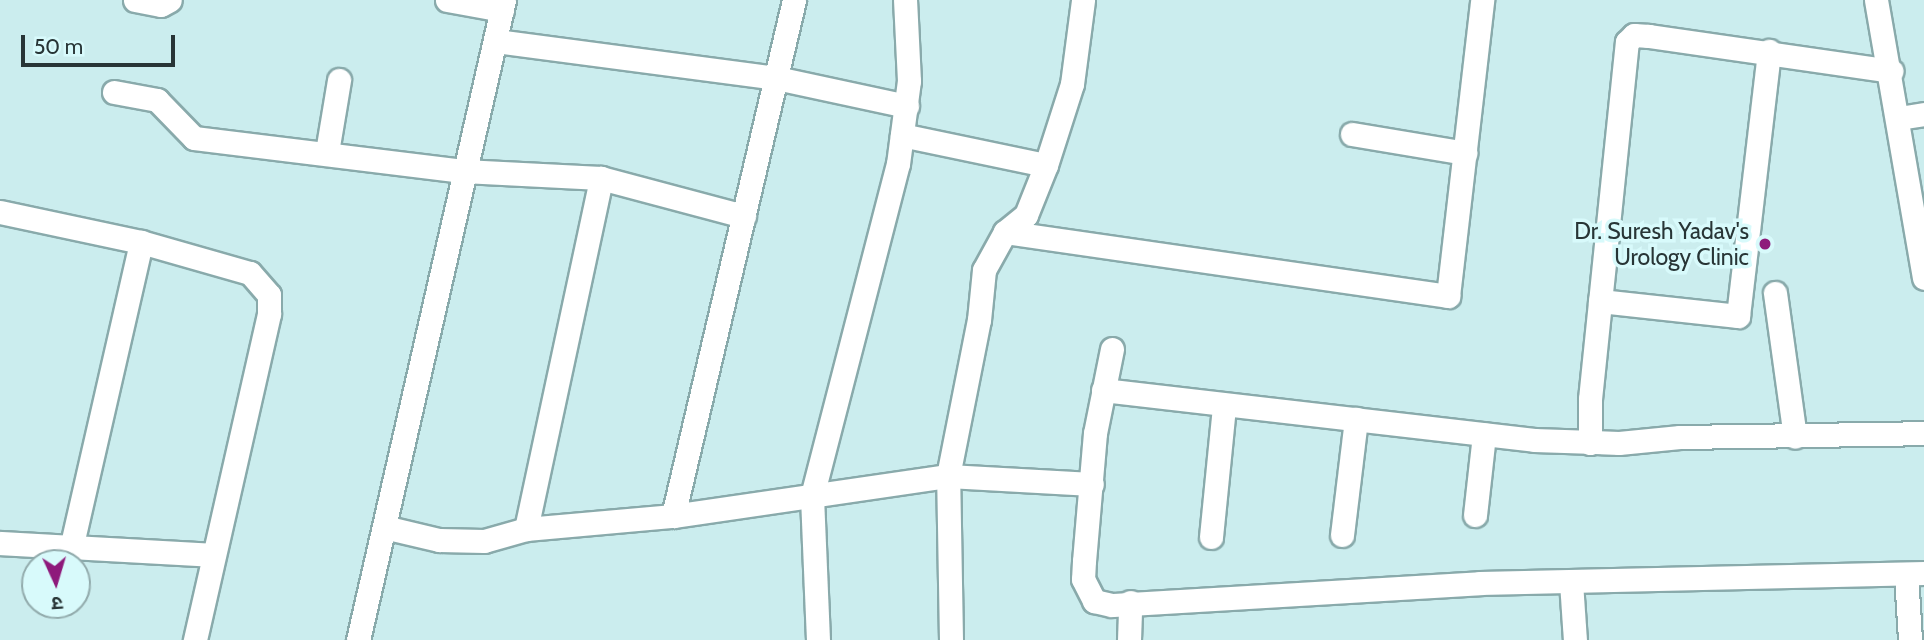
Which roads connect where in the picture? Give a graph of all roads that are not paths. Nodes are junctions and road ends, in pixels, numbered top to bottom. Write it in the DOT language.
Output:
graph roads {
  1 [pos="135,0"];
  2 [pos="170,0"];
  3 [pos="447,0"];
  4 [pos="794,0"];
  5 [pos="905,0"];
  6 [pos="1083,0"];
  7 [pos="1482,0"];
  8 [pos="1877,0"];
  9 [pos="503,5"];
  10 [pos="496,41"];
  11 [pos="1769,51"];
  12 [pos="1891,71"];
  13 [pos="776,78"];
  14 [pos="339,80"];
  15 [pos="114,92"];
  16 [pos="907,106"];
  17 [pos="1924,114"];
  18 [pos="1899,118"];
  19 [pos="1352,134"];
  20 [pos="902,135"];
  21 [pos="327,152"];
  22 [pos="1465,153"];
  23 [pos="1046,165"];
  24 [pos="463,171"];
  25 [pos="601,178"];
  26 [pos="0,212"];
  27 [pos="744,216"];
  28 [pos="1006,232"];
  29 [pos="141,242"];
  30 [pos="1924,278"];
  31 [pos="1775,293"];
  32 [pos="1600,301"];
  33 [pos="1112,349"];
  34 [pos="1103,390"];
  35 [pos="1224,406"];
  36 [pos="1356,419"];
  37 [pos="1924,433"];
  38 [pos="1484,435"];
  39 [pos="1795,436"];
  40 [pos="1590,443"];
  41 [pos="948,476"];
  42 [pos="1092,484"];
  43 [pos="812,496"];
  44 [pos="1475,515"];
  45 [pos="673,516"];
  46 [pos="384,527"];
  47 [pos="526,529"];
  48 [pos="1342,535"];
  49 [pos="1210,537"];
  50 [pos="0,543"];
  51 [pos="72,544"];
  52 [pos="212,555"];
  53 [pos="1915,573"];
  54 [pos="1571,582"];
  55 [pos="1130,602"];
  56 [pos="195,640"];
  57 [pos="358,640"];
  58 [pos="818,640"];
  59 [pos="951,640"];
  60 [pos="1129,640"];
  61 [pos="1575,640"];
  62 [pos="1910,640"];
  1 -- 2 [label="street"];
  3 -- 9 [label="street"];
  4 -- 13 [label="street"];
  5 -- 16 [label="street"];
  6 -- 23 [label="street"];
  7 -- 22 [label="street"];
  8 -- 12 [label="street"];
  9 -- 10 [label="street"];
  10 -- 13 [label="street"];
  10 -- 24 [label="street"];
  11 -- 12 [label="street"];
  11 -- 32 [label="street"];
  11 -- 32 [label="street"];
  12 -- 18 [label="street"];
  13 -- 16 [label="street"];
  13 -- 27 [label="street"];
  14 -- 21 [label="street"];
  15 -- 21 [label="street"];
  16 -- 20 [label="street"];
  17 -- 18 [label="street"];
  18 -- 30 [label="street"];
  19 -- 22 [label="street"];
  20 -- 23 [label="street"];
  20 -- 43 [label="street"];
  21 -- 24 [label="street"];
  22 -- 28 [label="street"];
  23 -- 28 [label="street"];
  24 -- 25 [label="street"];
  24 -- 46 [label="street"];
  25 -- 27 [label="street"];
  25 -- 47 [label="street"];
  26 -- 29 [label="street"];
  27 -- 45 [label="street"];
  28 -- 41 [label="street"];
  29 -- 51 [label="street"];
  29 -- 52 [label="street"];
  31 -- 39 [label="street"];
  32 -- 40 [label="street"];
  33 -- 34 [label="street"];
  34 -- 35 [label="street"];
  34 -- 42 [label="street"];
  35 -- 36 [label="street"];
  35 -- 49 [label="street"];
  36 -- 38 [label="street"];
  36 -- 48 [label="street"];
  37 -- 39 [label="street"];
  38 -- 40 [label="street"];
  38 -- 44 [label="street"];
  39 -- 40 [label="street"];
  41 -- 42 [label="street"];
  41 -- 43 [label="street"];
  41 -- 59 [label="street"];
  42 -- 55 [label="street"];
  43 -- 45 [label="street"];
  43 -- 58 [label="street"];
  45 -- 47 [label="street"];
  46 -- 47 [label="street"];
  46 -- 57 [label="street"];
  50 -- 51 [label="street"];
  51 -- 52 [label="street"];
  52 -- 56 [label="street"];
  53 -- 54 [label="street"];
  53 -- 62 [label="street"];
  54 -- 55 [label="street"];
  54 -- 61 [label="street"];
  55 -- 60 [label="street"];
}
